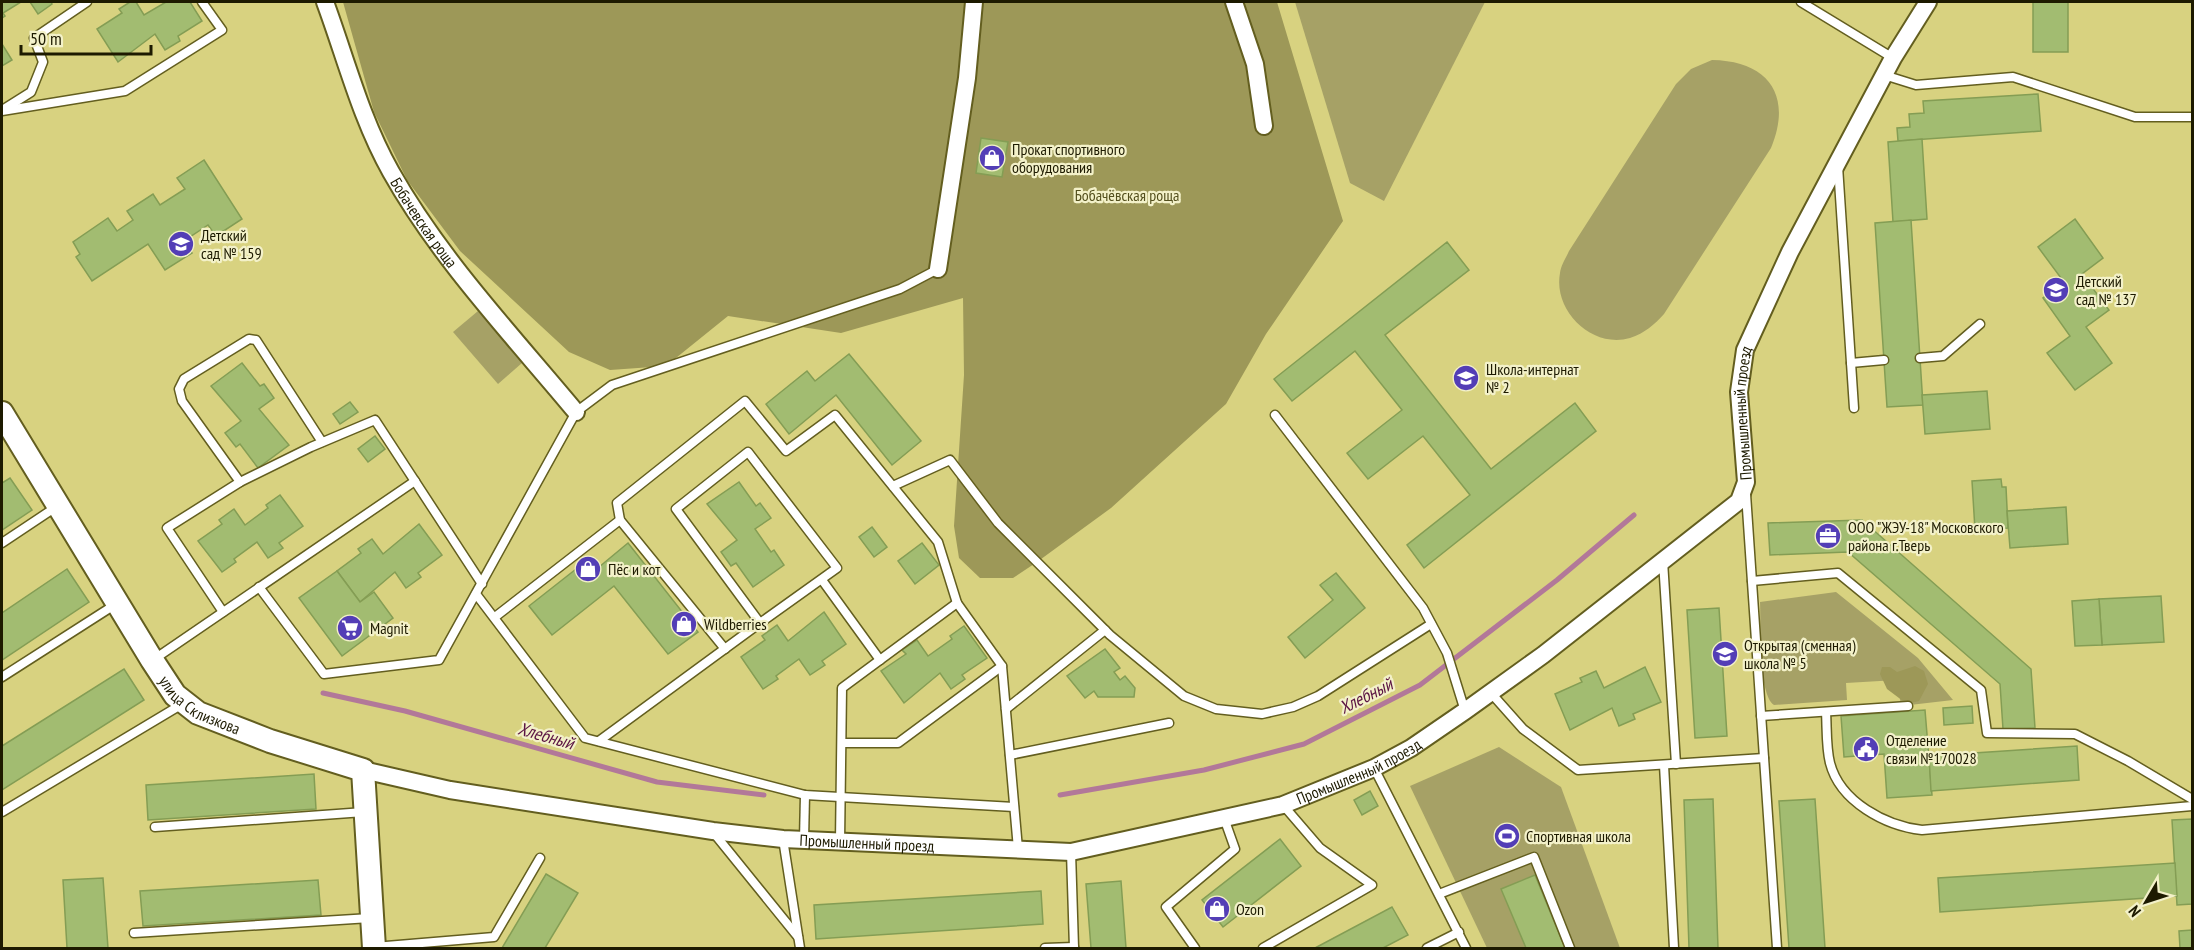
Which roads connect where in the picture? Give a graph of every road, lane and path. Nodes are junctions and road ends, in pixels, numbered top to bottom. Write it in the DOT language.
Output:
graph roads {
  1 [pos="87,2"];
  2 [pos="202,2"];
  3 [pos="325,2"];
  4 [pos="974,2"];
  5 [pos="1234,2"];
  6 [pos="1801,2"];
  7 [pos="1927,2"];
  8 [pos="1893,58"];
  9 [pos="1884,75"];
  10 [pos="2,111"];
  11 [pos="2193,117"];
  12 [pos="1264,126"];
  13 [pos="1838,163"];
  14 [pos="938,269"];
  15 [pos="1980,324"];
  16 [pos="1920,358"];
  17 [pos="1884,360"];
  18 [pos="1851,363"];
  19 [pos="1854,408"];
  20 [pos="576,412"];
  21 [pos="2,413"];
  22 [pos="1275,415"];
  23 [pos="322,442"];
  24 [pos="415,481"];
  25 [pos="240,482"];
  26 [pos="1746,482"];
  27 [pos="893,486"];
  28 [pos="59,505"];
  29 [pos="620,520"];
  30 [pos="2,543"];
  31 [pos="1663,561"];
  32 [pos="822,580"];
  33 [pos="1752,581"];
  34 [pos="482,584"];
  35 [pos="259,587"];
  36 [pos="476,594"];
  37 [pos="119,602"];
  38 [pos="957,603"];
  39 [pos="223,612"];
  40 [pos="495,617"];
  41 [pos="760,624"];
  42 [pos="1431,624"];
  43 [pos="1105,630"];
  44 [pos="725,649"];
  45 [pos="152,660"];
  46 [pos="880,660"];
  47 [pos="1002,666"];
  48 [pos="2,677"];
  49 [pos="1491,693"];
  50 [pos="184,704"];
  51 [pos="1908,706"];
  52 [pos="1006,709"];
  53 [pos="1465,711"];
  54 [pos="1826,712"];
  55 [pos="1761,716"];
  56 [pos="1169,723"];
  57 [pos="599,741"];
  58 [pos="842,743"];
  59 [pos="1010,755"];
  60 [pos="1764,758"];
  61 [pos="1676,764"];
  62 [pos="1664,765"];
  63 [pos="1374,768"];
  64 [pos="363,770"];
  65 [pos="805,795"];
  66 [pos="840,797"];
  67 [pos="2193,799"];
  68 [pos="1283,805"];
  69 [pos="2193,806"];
  70 [pos="1014,807"];
  71 [pos="2,812"];
  72 [pos="365,812"];
  73 [pos="1224,819"];
  74 [pos="155,827"];
  75 [pos="713,831"];
  76 [pos="783,839"];
  77 [pos="804,840"];
  78 [pos="840,842"];
  79 [pos="1018,849"];
  80 [pos="1071,852"];
  81 [pos="540,858"];
  82 [pos="1439,894"];
  83 [pos="372,918"];
  84 [pos="1459,932"];
  85 [pos="134,933"];
  86 [pos="798,937"];
  87 [pos="419,945"];
  88 [pos="1074,947"];
  89 [pos="374,948"];
  90 [pos="800,948"];
  91 [pos="1045,948"];
  92 [pos="1195,948"];
  93 [pos="1263,948"];
  94 [pos="1428,948"];
  95 [pos="1466,948"];
  96 [pos="1570,948"];
  97 [pos="1674,948"];
  98 [pos="1777,948"];
  1 -- 10 [label="lane"];
  2 -- 10 [label="lane"];
  3 -- 20 [label="street, Бобачевская роща"];
  4 -- 14 [label="street"];
  5 -- 12 [label="street"];
  6 -- 8 [label="lane"];
  7 -- 8 [label="street, Промышленный проезд"];
  8 -- 9 [label="street, Промышленный проезд"];
  9 -- 11 [label="lane"];
  9 -- 13 [label="street, Промышленный проезд"];
  13 -- 18 [label="lane"];
  13 -- 26 [label="street, Промышленный проезд"];
  14 -- 20 [label="lane"];
  15 -- 16 [label="lane"];
  17 -- 18 [label="lane"];
  18 -- 19 [label="lane"];
  20 -- 34 [label="lane"];
  21 -- 28 [label="street, улица Склизкова"];
  22 -- 42 [label="lane"];
  23 -- 24 [label="lane"];
  23 -- 25 [label="lane"];
  23 -- 25 [label="lane"];
  24 -- 34 [label="lane"];
  24 -- 35 [label="lane"];
  25 -- 39 [label="lane"];
  26 -- 31 [label="street, Промышленный проезд"];
  26 -- 33 [label="lane"];
  27 -- 29 [label="lane"];
  27 -- 38 [label="lane"];
  27 -- 43 [label="lane"];
  28 -- 30 [label="lane"];
  28 -- 37 [label="street, улица Склизкова"];
  29 -- 40 [label="lane"];
  29 -- 44 [label="lane"];
  31 -- 49 [label="street, Промышленный проезд"];
  31 -- 61 [label="lane"];
  32 -- 41 [label="lane"];
  32 -- 41 [label="lane"];
  32 -- 46 [label="lane"];
  33 -- 55 [label="lane"];
  33 -- 67 [label="lane"];
  34 -- 36 [label="lane"];
  35 -- 36 [label="lane"];
  35 -- 39 [label="lane"];
  36 -- 40 [label="lane"];
  37 -- 45 [label="street, улица Склизкова"];
  37 -- 48 [label="lane"];
  38 -- 46 [label="lane"];
  38 -- 47 [label="lane"];
  39 -- 45 [label="lane"];
  40 -- 57 [label="lane"];
  41 -- 44 [label="lane"];
  42 -- 43 [label="lane"];
  42 -- 53 [label="lane"];
  43 -- 52 [label="lane"];
  44 -- 57 [label="lane"];
  45 -- 50 [label="street, улица Склизкова"];
  46 -- 58 [label="lane"];
  47 -- 52 [label="lane"];
  47 -- 58 [label="lane"];
  49 -- 53 [label="street, Промышленный проезд"];
  49 -- 62 [label="lane"];
  50 -- 64 [label="street, улица Склизкова"];
  50 -- 71 [label="lane"];
  51 -- 54 [label="lane"];
  52 -- 59 [label="lane"];
  53 -- 63 [label="street, Промышленный проезд"];
  54 -- 55 [label="lane"];
  54 -- 69 [label="lane"];
  55 -- 60 [label="lane"];
  56 -- 59 [label="lane"];
  57 -- 65 [label="lane"];
  58 -- 66 [label="lane"];
  59 -- 70 [label="lane"];
  60 -- 61 [label="lane"];
  60 -- 98 [label="lane"];
  61 -- 62 [label="lane"];
  62 -- 97 [label="lane"];
  63 -- 68 [label="street, Промышленный проезд"];
  63 -- 82 [label="lane"];
  64 -- 72 [label="street"];
  64 -- 75 [label="street, Промышленный проезд"];
  65 -- 66 [label="lane"];
  65 -- 77 [label="lane"];
  66 -- 70 [label="lane"];
  66 -- 78 [label="lane"];
  68 -- 73 [label="street, Промышленный проезд"];
  68 -- 93 [label="lane"];
  70 -- 79 [label="lane"];
  72 -- 74 [label="lane"];
  72 -- 83 [label="street"];
  73 -- 80 [label="street, Промышленный проезд"];
  73 -- 92 [label="lane"];
  75 -- 76 [label="street, Промышленный проезд"];
  75 -- 86 [label="lane"];
  76 -- 77 [label="street, Промышленный проезд"];
  76 -- 86 [label="lane"];
  77 -- 78 [label="street, Промышленный проезд"];
  78 -- 79 [label="street, Промышленный проезд"];
  79 -- 80 [label="street, Промышленный проезд"];
  80 -- 88 [label="lane"];
  81 -- 87 [label="lane"];
  82 -- 84 [label="lane"];
  82 -- 96 [label="lane"];
  83 -- 85 [label="lane"];
  83 -- 89 [label="street"];
  84 -- 94 [label="lane"];
  84 -- 95 [label="lane"];
  86 -- 90 [label="lane"];
  87 -- 89 [label="lane"];
  88 -- 91 [label="lane"];
}
